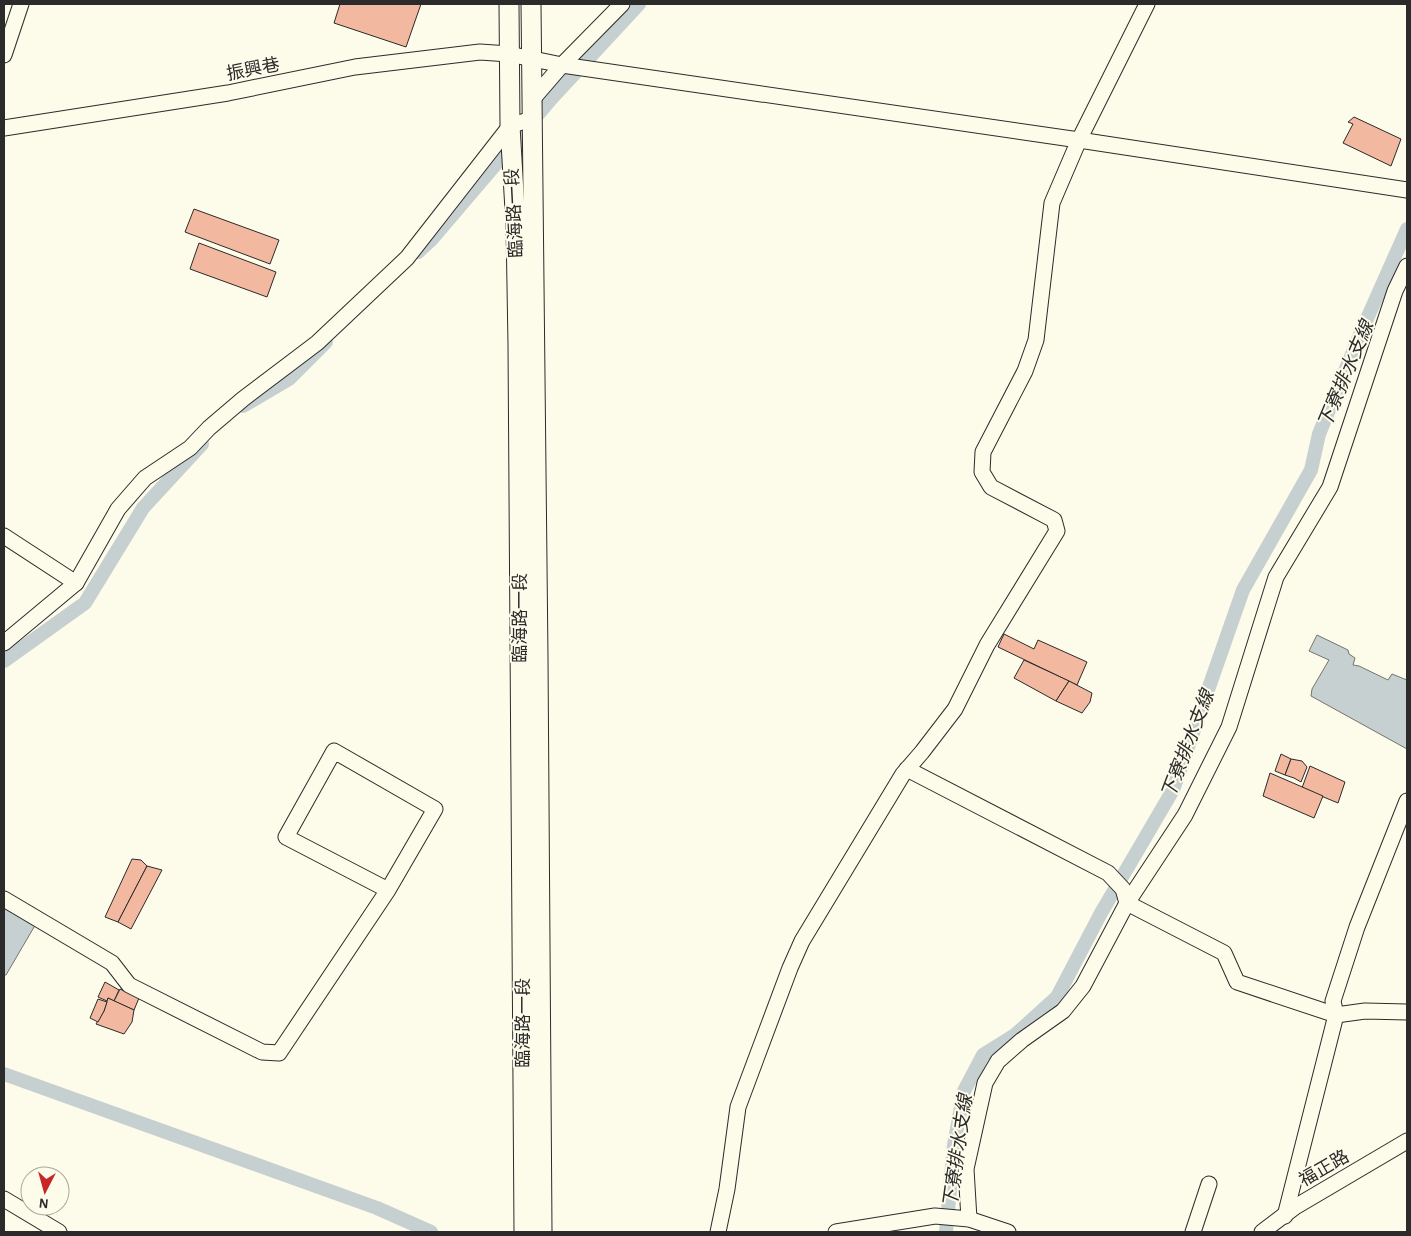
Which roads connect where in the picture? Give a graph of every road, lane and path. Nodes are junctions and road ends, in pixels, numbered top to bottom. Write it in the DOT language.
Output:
graph roads {
  1 [pos="21,4"];
  2 [pos="509,4"];
  3 [pos="531,4"];
  4 [pos="622,4"];
  5 [pos="1147,4"];
  6 [pos="509,54"];
  7 [pos="4,55"];
  8 [pos="532,58"];
  9 [pos="562,65"];
  10 [pos="531,110"];
  11 [pos="510,126"];
  12 [pos="4,128"];
  13 [pos="1078,140"];
  14 [pos="1407,190"];
  15 [pos="1407,266"];
  16 [pos="4,536"];
  17 [pos="76,582"];
  18 [pos="4,644"];
  19 [pos="908,769"];
  20 [pos="1407,801"];
  21 [pos="388,890"];
  22 [pos="4,900"];
  23 [pos="1127,903"];
  24 [pos="1407,1012"];
  25 [pos="1336,1015"];
  26 [pos="1407,1141"];
  27 [pos="1209,1184"];
  28 [pos="4,1199"];
  29 [pos="1285,1216"];
  30 [pos="969,1219"];
  31 [pos="59,1232"];
  32 [pos="524,1232"];
  33 [pos="542,1232"];
  34 [pos="718,1232"];
  35 [pos="836,1232"];
  36 [pos="1008,1232"];
  37 [pos="1193,1232"];
  38 [pos="1262,1232"];
  1 -- 7 [label="street"];
  2 -- 6 [label="main road, 臨海路一段"];
  3 -- 8 [label="main road, 臨海路一段"];
  4 -- 9 [label="street"];
  5 -- 13 [label="street"];
  6 -- 8 [label="street, 振興巷"];
  6 -- 11 [label="main road, 臨海路一段"];
  6 -- 12 [label="street, 振興巷"];
  8 -- 9 [label="street, 振興巷"];
  8 -- 10 [label="main road, 臨海路一段"];
  9 -- 10 [label="street"];
  9 -- 13 [label="street, 振興巷"];
  10 -- 11 [label="street"];
  10 -- 33 [label="main road, 臨海路一段"];
  11 -- 17 [label="street"];
  11 -- 32 [label="main road, 臨海路一段"];
  13 -- 14 [label="street, 振興巷"];
  13 -- 19 [label="street"];
  15 -- 23 [label="street"];
  16 -- 17 [label="street"];
  17 -- 18 [label="street"];
  19 -- 23 [label="street"];
  19 -- 34 [label="street"];
  20 -- 25 [label="street"];
  21 -- 21 [label="street"];
  21 -- 22 [label="street"];
  23 -- 25 [label="street"];
  23 -- 30 [label="street"];
  24 -- 25 [label="street"];
  25 -- 29 [label="street"];
  26 -- 29 [label="street, 福正路"];
  27 -- 37 [label="street"];
  28 -- 31 [label="street"];
  29 -- 38 [label="street, 福正路"];
  30 -- 35 [label="street"];
  30 -- 36 [label="street"];
}
